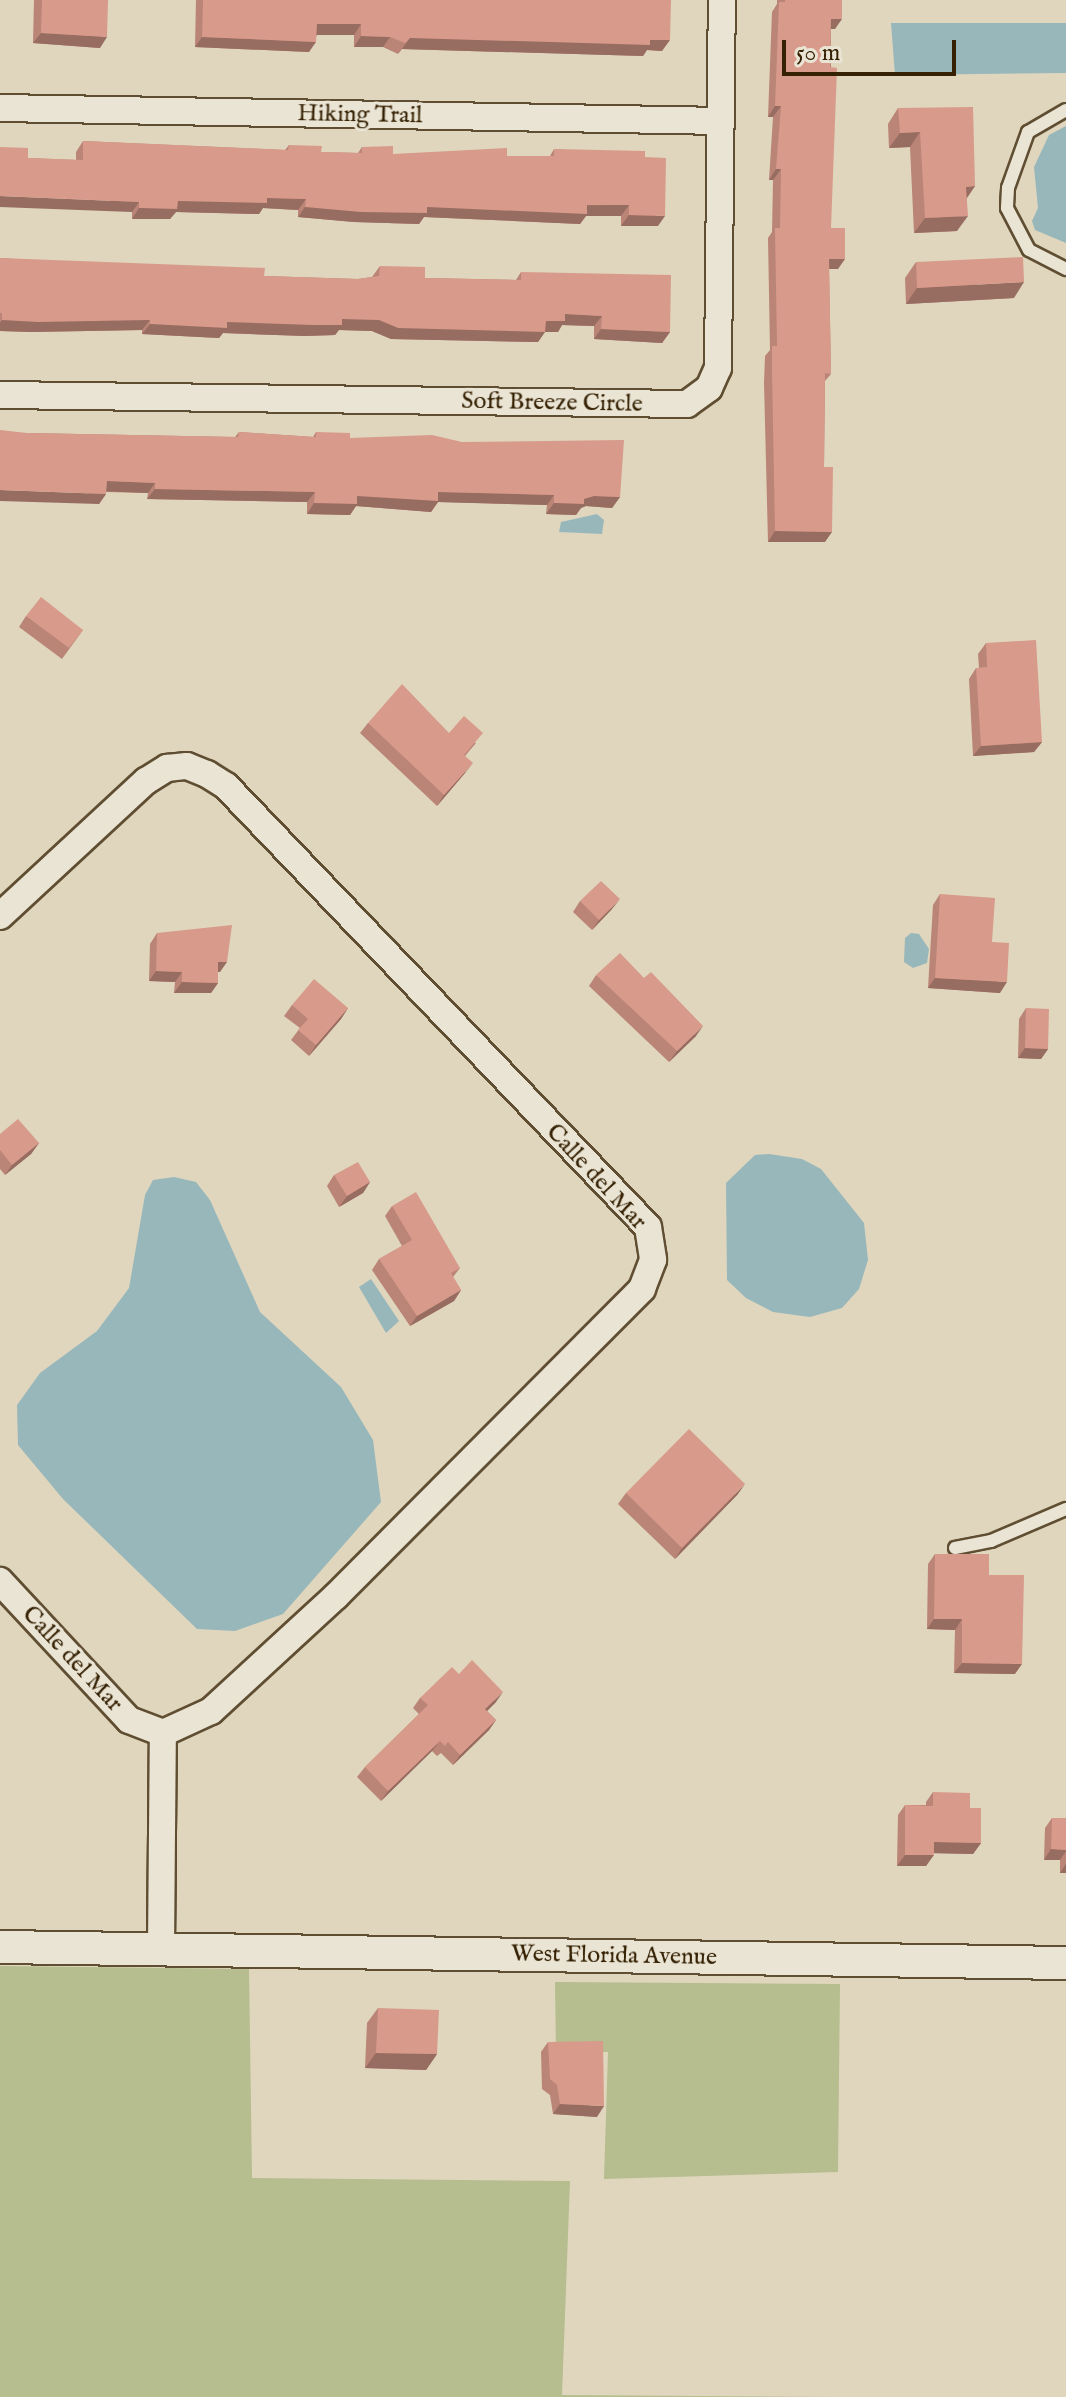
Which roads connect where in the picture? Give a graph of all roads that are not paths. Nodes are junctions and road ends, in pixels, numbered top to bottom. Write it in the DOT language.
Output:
graph roads {
  1 [pos="722,0"];
  2 [pos="0,108"];
  3 [pos="1066,110"];
  4 [pos="721,121"];
  5 [pos="1066,269"];
  6 [pos="0,395"];
  7 [pos="0,916"];
  8 [pos="1066,1509"];
  9 [pos="955,1548"];
  10 [pos="0,1581"];
  11 [pos="163,1733"];
  12 [pos="0,1947"];
  13 [pos="161,1948"];
  14 [pos="1066,1963"];
  1 -- 4 [label="street, Soft Breeze Circle"];
  2 -- 4 [label="street, Hiking Trail"];
  3 -- 5 [label="lane"];
  4 -- 6 [label="street, Soft Breeze Circle"];
  7 -- 11 [label="street, Calle del Mar"];
  8 -- 9 [label="lane"];
  10 -- 11 [label="street, Calle del Mar"];
  11 -- 13 [label="street"];
  12 -- 13 [label="street, West Florida Avenue"];
  13 -- 14 [label="street, West Florida Avenue"];
}
